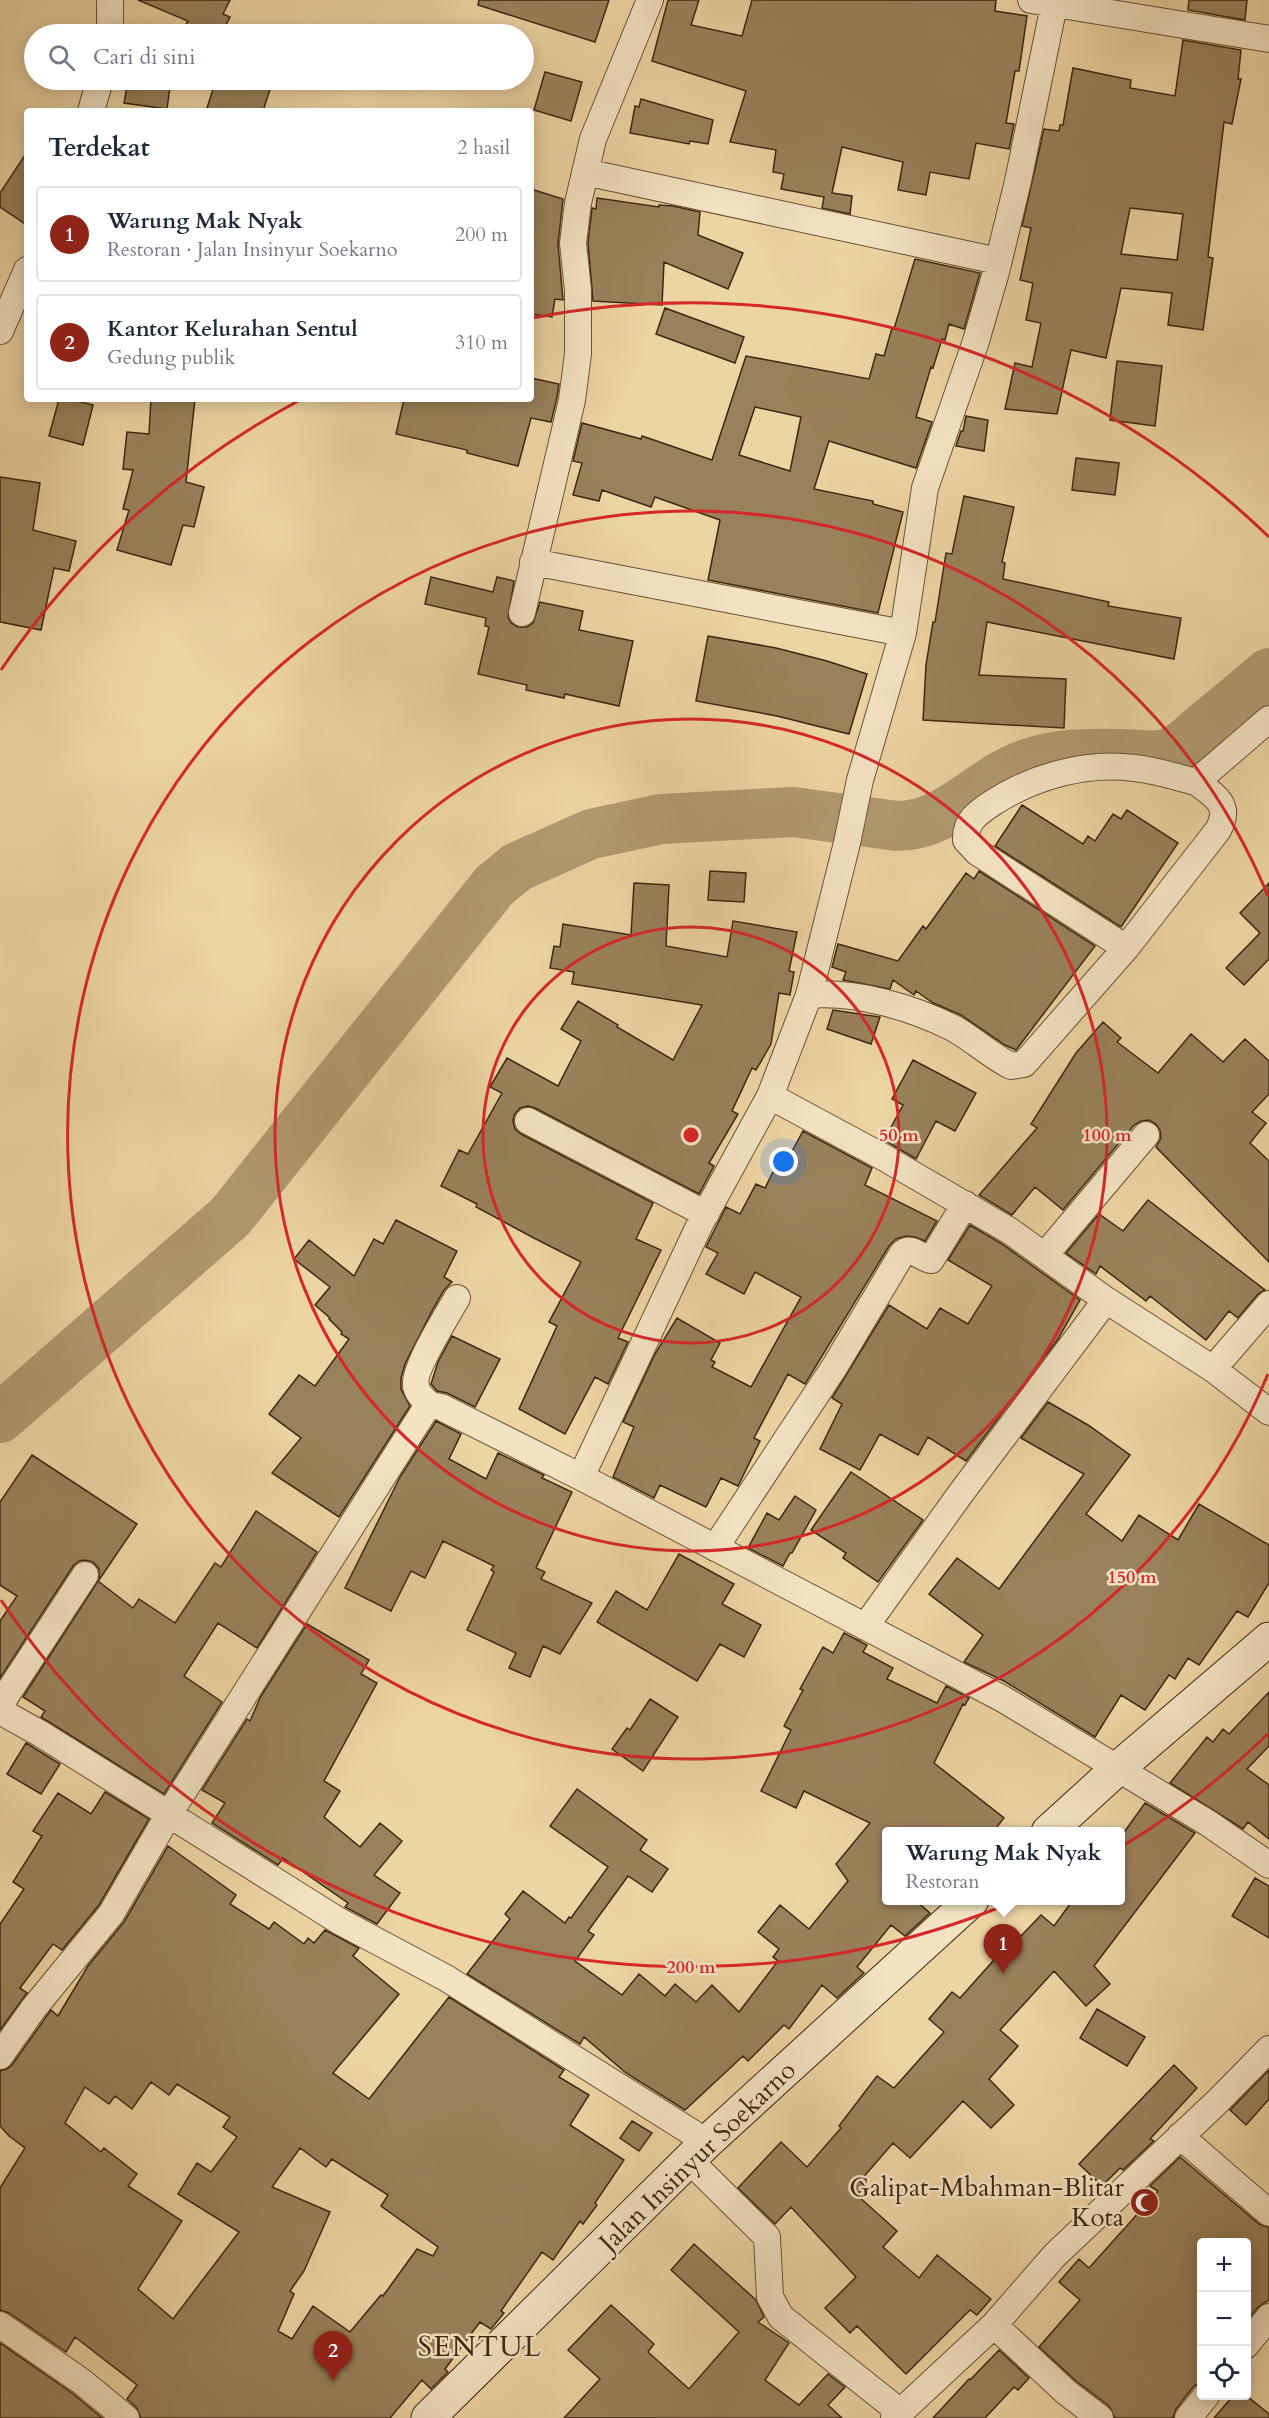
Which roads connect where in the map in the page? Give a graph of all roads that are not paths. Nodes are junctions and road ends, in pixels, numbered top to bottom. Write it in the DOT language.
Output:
graph roads {
  1 [pos="110,0"];
  2 [pos="650,0"];
  3 [pos="1043,2"];
  4 [pos="110,24"];
  5 [pos="1269,39"];
  6 [pos="97,90"];
  7 [pos="92,108"];
  8 [pos="585,172"];
  9 [pos="998,261"];
  10 [pos="24,277"];
  11 [pos="0,331"];
  12 [pos="533,562"];
  13 [pos="522,613"];
  14 [pos="903,633"];
  15 [pos="1269,718"];
  16 [pos="1196,783"];
  17 [pos="1126,948"];
  18 [pos="809,995"];
  19 [pos="770,1096"];
  20 [pos="528,1121"];
  21 [pos="1146,1135"];
  22 [pos="965,1204"];
  23 [pos="706,1214"];
  24 [pos="1045,1255"];
  25 [pos="457,1298"];
  26 [pos="1106,1300"];
  27 [pos="1269,1304"];
  28 [pos="1213,1369"];
  29 [pos="430,1405"];
  30 [pos="1269,1412"];
  31 [pos="581,1477"];
  32 [pos="715,1548"];
  33 [pos="85,1575"];
  34 [pos="866,1627"];
  35 [pos="1269,1639"];
  36 [pos="0,1705"];
  37 [pos="0,1711"];
  38 [pos="1117,1769"];
  39 [pos="169,1814"];
  40 [pos="1053,1827"];
  41 [pos="1269,1865"];
  42 [pos="967,1905"];
  43 [pos="1269,2049"];
  44 [pos="0,2056"];
  45 [pos="1180,2136"];
  46 [pos="698,2151"];
  47 [pos="1269,2213"];
  48 [pos="1269,2317"];
  49 [pos="0,2325"];
  50 [pos="994,2325"];
  51 [pos="1251,2339"];
  52 [pos="1203,2400"];
  53 [pos="897,2415"];
  54 [pos="124,2417"];
  55 [pos="428,2418"];
  56 [pos="1100,2418"];
  57 [pos="1188,2418"];
  1 -- 4 [label="street"];
  2 -- 8 [label="street"];
  3 -- 5 [label="street"];
  3 -- 9 [label="street"];
  6 -- 7 [label="street"];
  8 -- 9 [label="street"];
  8 -- 12 [label="street"];
  9 -- 14 [label="street"];
  10 -- 11 [label="street"];
  12 -- 13 [label="street"];
  12 -- 14 [label="street"];
  14 -- 18 [label="street"];
  15 -- 16 [label="street"];
  16 -- 17 [label="street"];
  16 -- 17 [label="street"];
  17 -- 18 [label="street"];
  18 -- 19 [label="street"];
  19 -- 22 [label="street"];
  19 -- 23 [label="street"];
  20 -- 23 [label="street"];
  21 -- 24 [label="street"];
  22 -- 24 [label="street"];
  22 -- 32 [label="street"];
  23 -- 31 [label="street"];
  24 -- 26 [label="street"];
  25 -- 29 [label="street"];
  26 -- 28 [label="street"];
  26 -- 34 [label="street"];
  27 -- 28 [label="street"];
  28 -- 30 [label="street"];
  29 -- 31 [label="street"];
  29 -- 39 [label="street"];
  31 -- 32 [label="street"];
  32 -- 34 [label="street"];
  33 -- 36 [label="street"];
  34 -- 38 [label="street"];
  35 -- 38 [label="main road"];
  37 -- 39 [label="street"];
  38 -- 40 [label="main road"];
  38 -- 41 [label="street"];
  39 -- 44 [label="street"];
  39 -- 46 [label="street"];
  42 -- 46 [label="main road, Jalan Insinyur Soekarno"];
  43 -- 45 [label="street"];
  45 -- 47 [label="street"];
  45 -- 50 [label="street"];
  46 -- 53 [label="street"];
  46 -- 55 [label="main road, Jalan Insinyur Soekarno"];
  48 -- 51 [label="street"];
  49 -- 54 [label="street"];
  50 -- 53 [label="street"];
  50 -- 56 [label="street"];
  52 -- 57 [label="street"];
}
